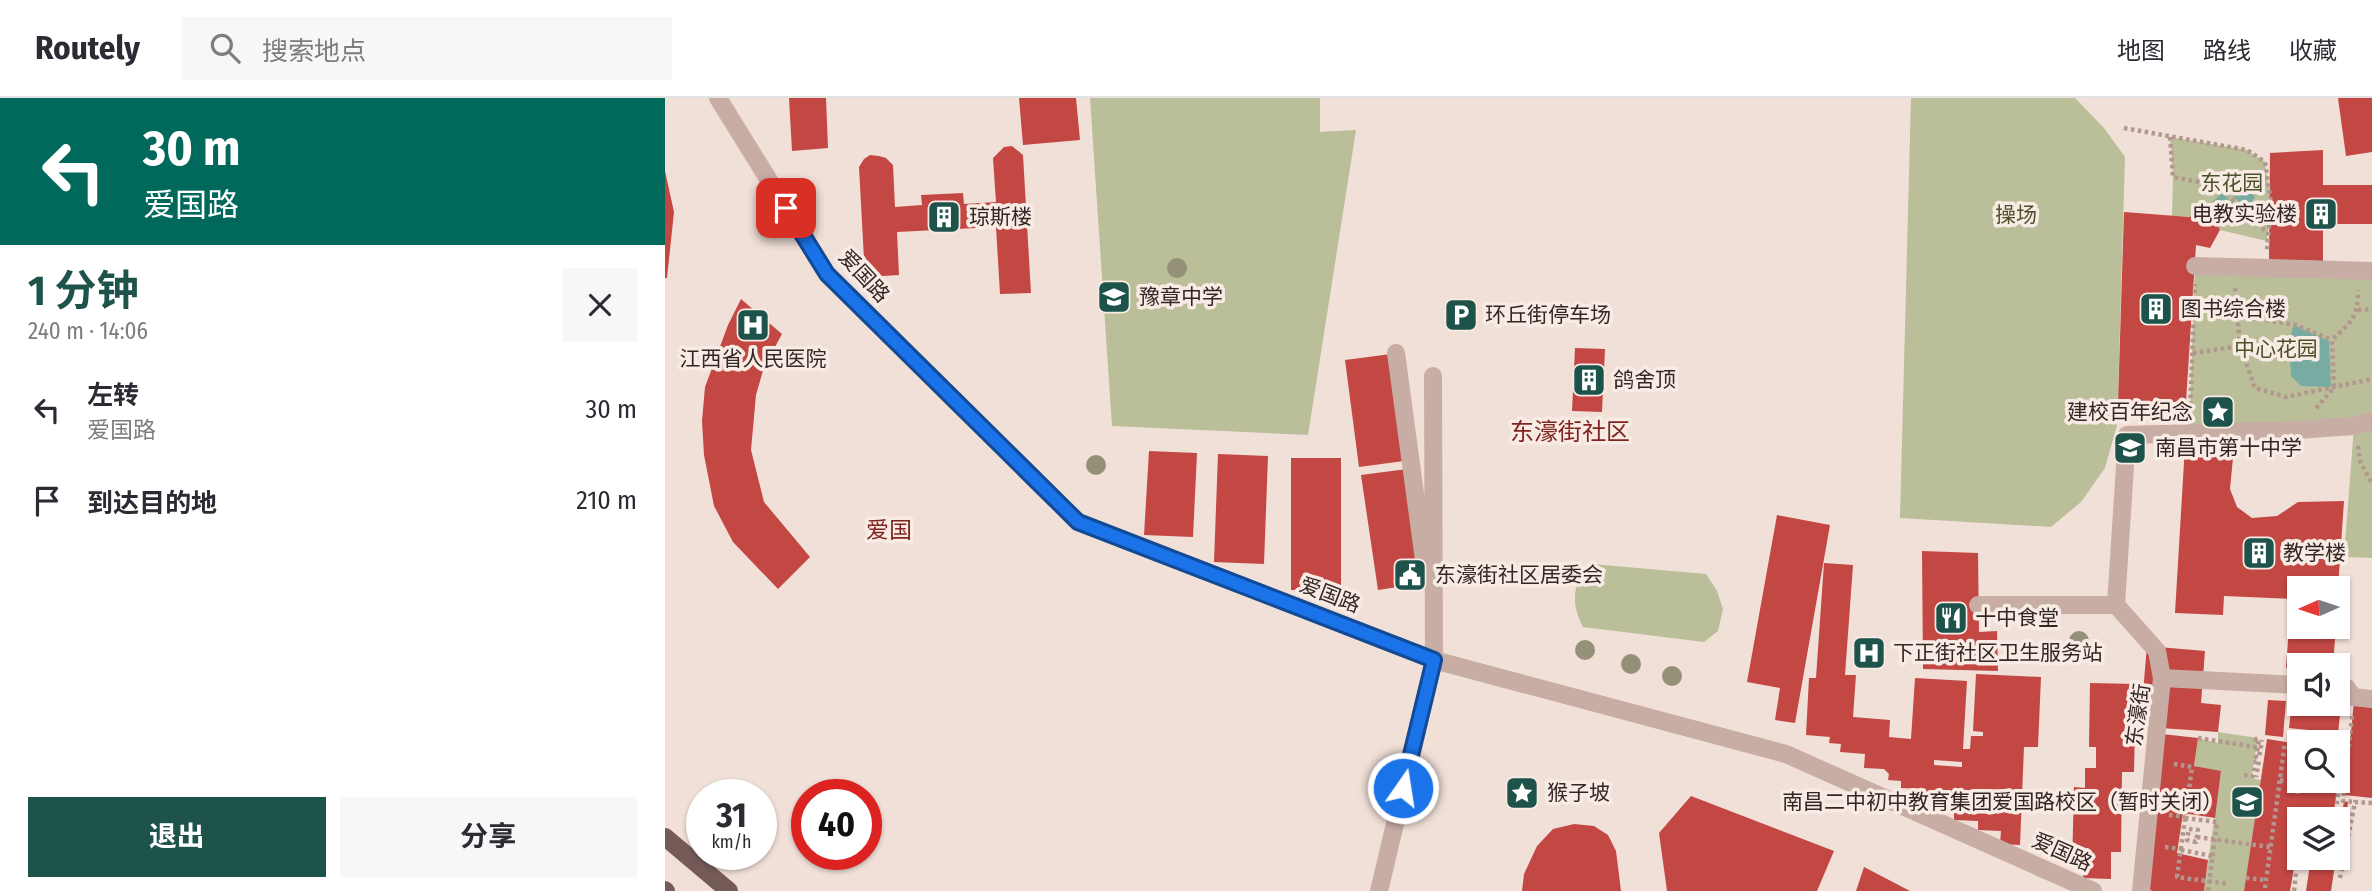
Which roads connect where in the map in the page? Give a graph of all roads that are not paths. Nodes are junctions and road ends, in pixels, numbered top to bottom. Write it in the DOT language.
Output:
graph roads {
  1 [pos="718,98"];
  2 [pos="2195,266"];
  3 [pos="2365,270"];
  4 [pos="1396,353"];
  5 [pos="1433,376"];
  6 [pos="2372,421"];
  7 [pos="1978,605"];
  8 [pos="2116,605"];
  9 [pos="1434,626"];
  10 [pos="1434,660"];
  11 [pos="2162,678"];
  12 [pos="2287,684"];
  13 [pos="2350,693"];
  14 [pos="2372,699"];
  15 [pos="665,837"];
  16 [pos="729,891"];
  17 [pos="1379,891"];
  18 [pos="2093,891"];
  19 [pos="2141,891"];
  1 -- 10 [label="street, 爱国路"];
  2 -- 3 [label="street"];
  4 -- 9 [label="street"];
  5 -- 9 [label="street"];
  6 -- 8 [label="street"];
  7 -- 8 [label="street"];
  8 -- 11 [label="street"];
  9 -- 10 [label="street"];
  10 -- 17 [label="street"];
  10 -- 18 [label="street, 爱国路"];
  11 -- 12 [label="street, 东濠街"];
  11 -- 19 [label="street, 东濠街"];
  13 -- 14 [label="street"];
  15 -- 16 [label="main road"];
}
